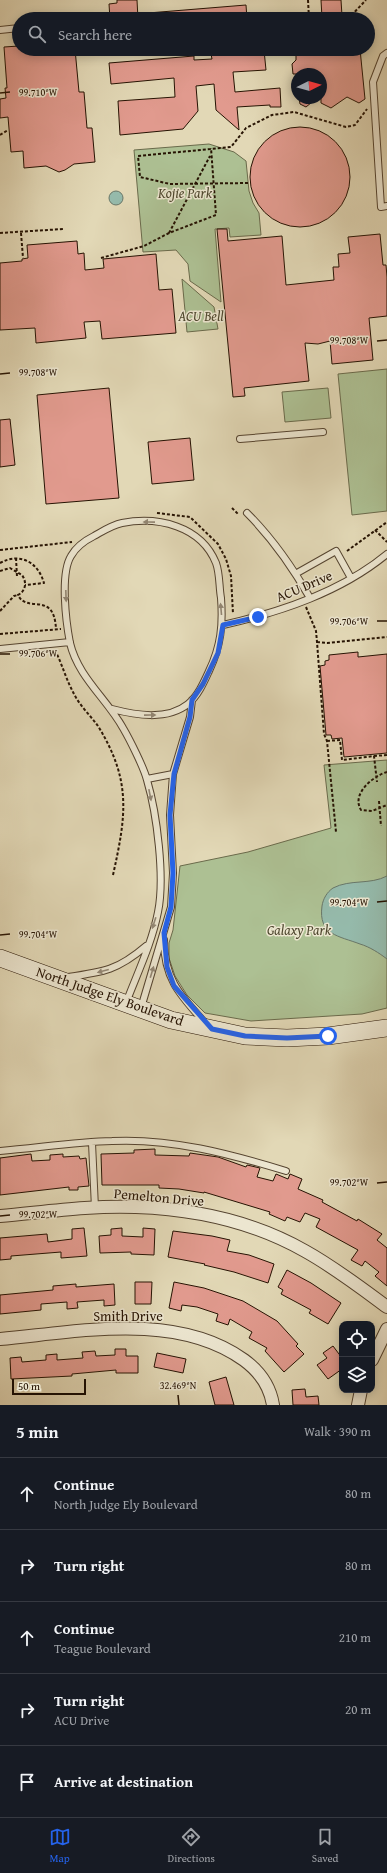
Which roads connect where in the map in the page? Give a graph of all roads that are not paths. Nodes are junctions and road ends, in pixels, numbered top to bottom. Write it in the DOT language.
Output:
graph roads {
  1 [pos="12,29"];
  2 [pos="0,30"];
  3 [pos="387,52"];
  4 [pos="387,206"];
  5 [pos="323,432"];
  6 [pos="240,439"];
  7 [pos="244,515"];
  8 [pos="387,554"];
  9 [pos="297,573"];
  10 [pos="351,578"];
  11 [pos="310,598"];
  12 [pos="223,625"];
  13 [pos="70,642"];
  14 [pos="0,649"];
  15 [pos="192,700"];
  16 [pos="112,709"];
  17 [pos="174,774"];
  18 [pos="147,779"];
  19 [pos="164,933"];
  20 [pos="148,945"];
  21 [pos="0,958"];
  22 [pos="56,978"];
  23 [pos="133,1006"];
  24 [pos="387,1028"];
  25 [pos="212,1029"];
  26 [pos="92,1143"];
  27 [pos="0,1152"];
  28 [pos="286,1171"];
  29 [pos="95,1208"];
  30 [pos="0,1216"];
  31 [pos="387,1307"];
  32 [pos="387,1329"];
  33 [pos="0,1339"];
  34 [pos="373,1357"];
  35 [pos="360,1393"];
  36 [pos="273,1405"];
  37 [pos="358,1405"];
  1 -- 2 [label="lane"];
  3 -- 4 [label="lane"];
  5 -- 6 [label="lane"];
  7 -- 9 [label="lane"];
  8 -- 10 [label="lane, ACU Drive"];
  9 -- 10 [label="lane"];
  9 -- 11 [label="lane"];
  10 -- 11 [label="lane, ACU Drive"];
  11 -- 12 [label="lane, ACU Drive"];
  12 -- 13 [label="lane, one-way"];
  12 -- 15 [label="lane"];
  13 -- 14 [label="lane"];
  13 -- 16 [label="lane"];
  16 -- 15 [label="lane, one-way"];
  15 -- 17 [label="lane"];
  16 -- 18 [label="lane"];
  17 -- 18 [label="lane"];
  17 -- 19 [label="lane"];
  18 -- 20 [label="lane, one-way"];
  23 -- 19 [label="lane, one-way"];
  19 -- 25 [label="lane"];
  20 -- 22 [label="lane, one-way"];
  20 -- 23 [label="lane"];
  21 -- 22 [label="main road, North Judge Ely Boulevard"];
  22 -- 23 [label="main road, North Judge Ely Boulevard"];
  23 -- 25 [label="main road, North Judge Ely Boulevard"];
  24 -- 25 [label="main road, North Judge Ely Boulevard"];
  26 -- 27 [label="lane"];
  26 -- 28 [label="lane"];
  26 -- 29 [label="lane"];
  29 -- 30 [label="street, Pemelton Drive"];
  29 -- 31 [label="street, Pemelton Drive"];
  32 -- 34 [label="street"];
  33 -- 36 [label="street, Smith Drive"];
  35 -- 37 [label="street"];
}
